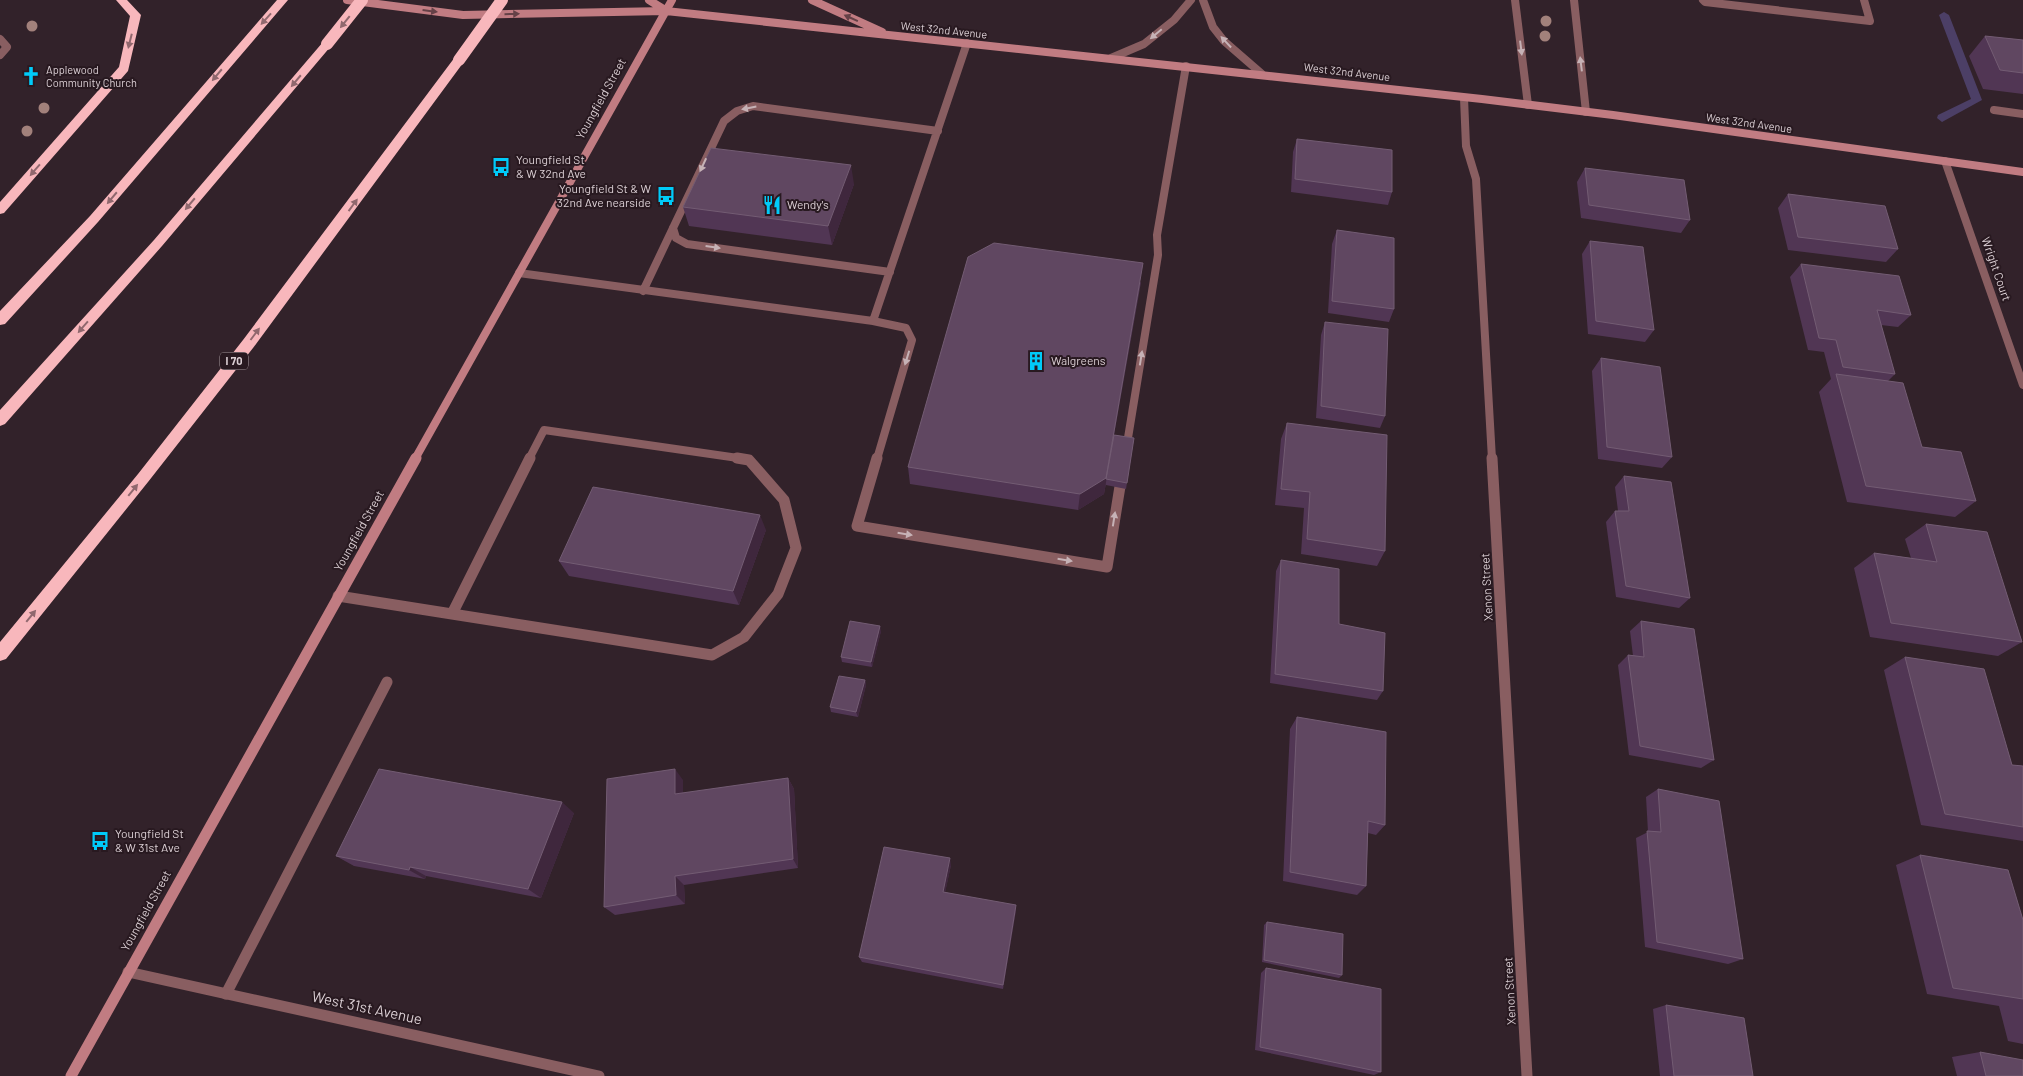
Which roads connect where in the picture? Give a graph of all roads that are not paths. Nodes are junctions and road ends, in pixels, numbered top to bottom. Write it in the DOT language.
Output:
graph roads {
  1 [pos="121,0"];
  2 [pos="283,0"];
  3 [pos="347,0"];
  4 [pos="362,0"];
  5 [pos="502,0"];
  6 [pos="649,0"];
  7 [pos="672,0"];
  8 [pos="812,0"];
  9 [pos="1191,0"];
  10 [pos="1203,0"];
  11 [pos="1515,0"];
  12 [pos="1574,0"];
  13 [pos="1703,0"];
  14 [pos="1864,0"];
  15 [pos="666,11"];
  16 [pos="890,35"];
  17 [pos="0,39"];
  18 [pos="967,44"];
  19 [pos="0,55"];
  20 [pos="1111,58"];
  21 [pos="1186,66"];
  22 [pos="1262,74"];
  23 [pos="1464,98"];
  24 [pos="1528,105"];
  25 [pos="1994,110"];
  26 [pos="1586,112"];
  27 [pos="2023,114"];
  28 [pos="938,131"];
  29 [pos="1945,161"];
  30 [pos="2023,172"];
  31 [pos="0,210"];
  32 [pos="673,228"];
  33 [pos="890,272"];
  34 [pos="519,273"];
  35 [pos="643,291"];
  36 [pos="0,320"];
  37 [pos="873,321"];
  38 [pos="2023,385"];
  39 [pos="0,420"];
  40 [pos="338,596"];
  41 [pos="452,614"];
  42 [pos="0,654"];
  43 [pos="387,682"];
  44 [pos="128,972"];
  45 [pos="226,994"];
  46 [pos="71,1076"];
  47 [pos="599,1076"];
  48 [pos="1527,1076"];
  1 -- 31 [label="highway, one-way"];
  2 -- 36 [label="highway, one-way"];
  3 -- 15 [label="main road, West 32nd Avenue, one-way"];
  4 -- 39 [label="highway, one-way, bridge"];
  42 -- 5 [label="highway, I 70, one-way, bridge"];
  6 -- 15 [label="main road, West 32nd Avenue"];
  7 -- 15 [label="main road, Youngfield Street"];
  16 -- 8 [label="main road, one-way"];
  9 -- 20 [label="street, one-way"];
  22 -- 10 [label="street, one-way"];
  11 -- 24 [label="street, one-way"];
  26 -- 12 [label="street, one-way"];
  13 -- 14 [label="street"];
  15 -- 16 [label="main road, West 32nd Avenue"];
  15 -- 34 [label="main road, Youngfield Street"];
  16 -- 18 [label="main road, West 32nd Avenue"];
  17 -- 19 [label="street"];
  18 -- 20 [label="main road, West 32nd Avenue"];
  18 -- 28 [label="street"];
  20 -- 21 [label="main road, West 32nd Avenue"];
  21 -- 22 [label="main road, West 32nd Avenue"];
  37 -- 21 [label="street, one-way"];
  22 -- 23 [label="main road, West 32nd Avenue"];
  23 -- 24 [label="main road, West 32nd Avenue"];
  23 -- 48 [label="street, Xenon Street"];
  24 -- 26 [label="main road, West 32nd Avenue"];
  25 -- 27 [label="street"];
  26 -- 29 [label="main road, West 32nd Avenue"];
  28 -- 32 [label="street, one-way"];
  28 -- 33 [label="street"];
  29 -- 30 [label="main road, West 32nd Avenue"];
  29 -- 38 [label="street, Wright Court"];
  32 -- 33 [label="street, one-way"];
  32 -- 35 [label="street"];
  33 -- 37 [label="street"];
  34 -- 35 [label="street"];
  34 -- 40 [label="main road, Youngfield Street"];
  35 -- 37 [label="street"];
  40 -- 41 [label="street"];
  40 -- 44 [label="main road, Youngfield Street"];
  41 -- 41 [label="street"];
  43 -- 45 [label="street"];
  44 -- 45 [label="street, West 31st Avenue"];
  44 -- 46 [label="main road, Youngfield Street"];
  45 -- 47 [label="street, West 31st Avenue"];
}
